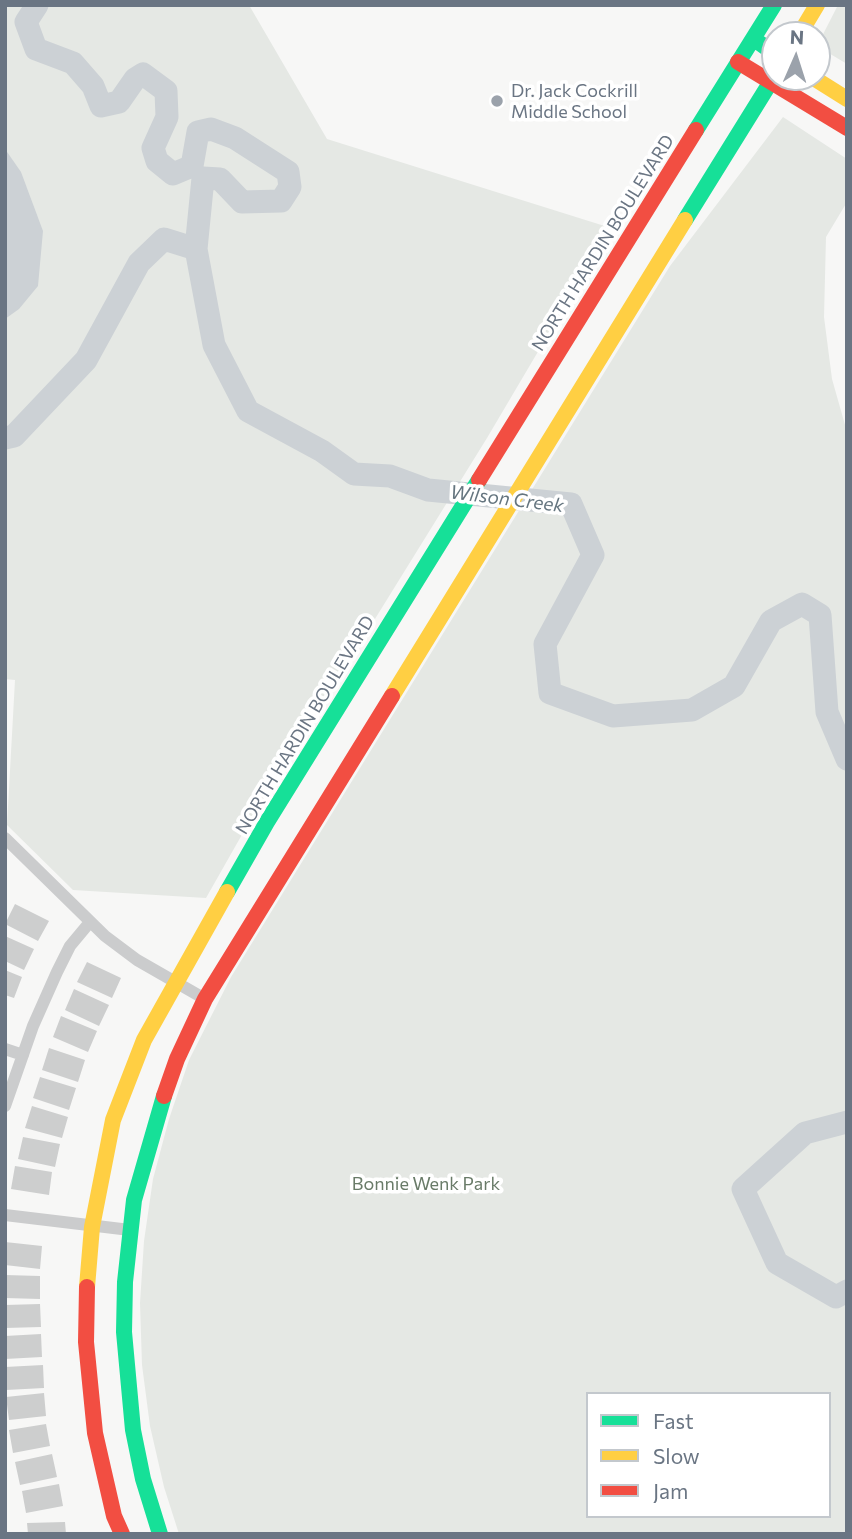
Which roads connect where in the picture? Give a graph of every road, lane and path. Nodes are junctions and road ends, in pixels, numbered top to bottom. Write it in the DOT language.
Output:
graph roads {
  1 [pos="774,5"];
  2 [pos="817,5"];
  3 [pos="807,21"];
  4 [pos="754,39"];
  5 [pos="761,44"];
  6 [pos="738,62"];
  7 [pos="761,73"];
  8 [pos="831,89"];
  9 [pos="766,91"];
  10 [pos="791,91"];
  11 [pos="847,99"];
  12 [pos="847,128"];
  13 [pos="5,838"];
  14 [pos="90,922"];
  15 [pos="175,981"];
  16 [pos="205,999"];
  17 [pos="5,1049"];
  18 [pos="23,1055"];
  19 [pos="5,1106"];
  20 [pos="5,1215"];
  21 [pos="92,1227"];
  22 [pos="130,1230"];
  23 [pos="121,1534"];
  24 [pos="160,1534"];
  1 -- 4 [label="main road, NORTH HARDIN BOULEVARD"];
  2 -- 3 [label="main road"];
  4 -- 5 [label="main road"];
  4 -- 6 [label="main road, NORTH HARDIN BOULEVARD"];
  6 -- 7 [label="main road"];
  6 -- 15 [label="main road, NORTH HARDIN BOULEVARD"];
  8 -- 11 [label="main road"];
  9 -- 16 [label="main road"];
  10 -- 12 [label="main road"];
  13 -- 14 [label="street"];
  14 -- 15 [label="street"];
  14 -- 18 [label="street"];
  15 -- 16 [label="street"];
  15 -- 21 [label="main road, NORTH HARDIN BOULEVARD"];
  16 -- 22 [label="main road"];
  17 -- 18 [label="street"];
  18 -- 19 [label="street"];
  20 -- 21 [label="street"];
  21 -- 22 [label="street"];
  21 -- 23 [label="main road, NORTH HARDIN BOULEVARD"];
  22 -- 24 [label="main road"];
}
